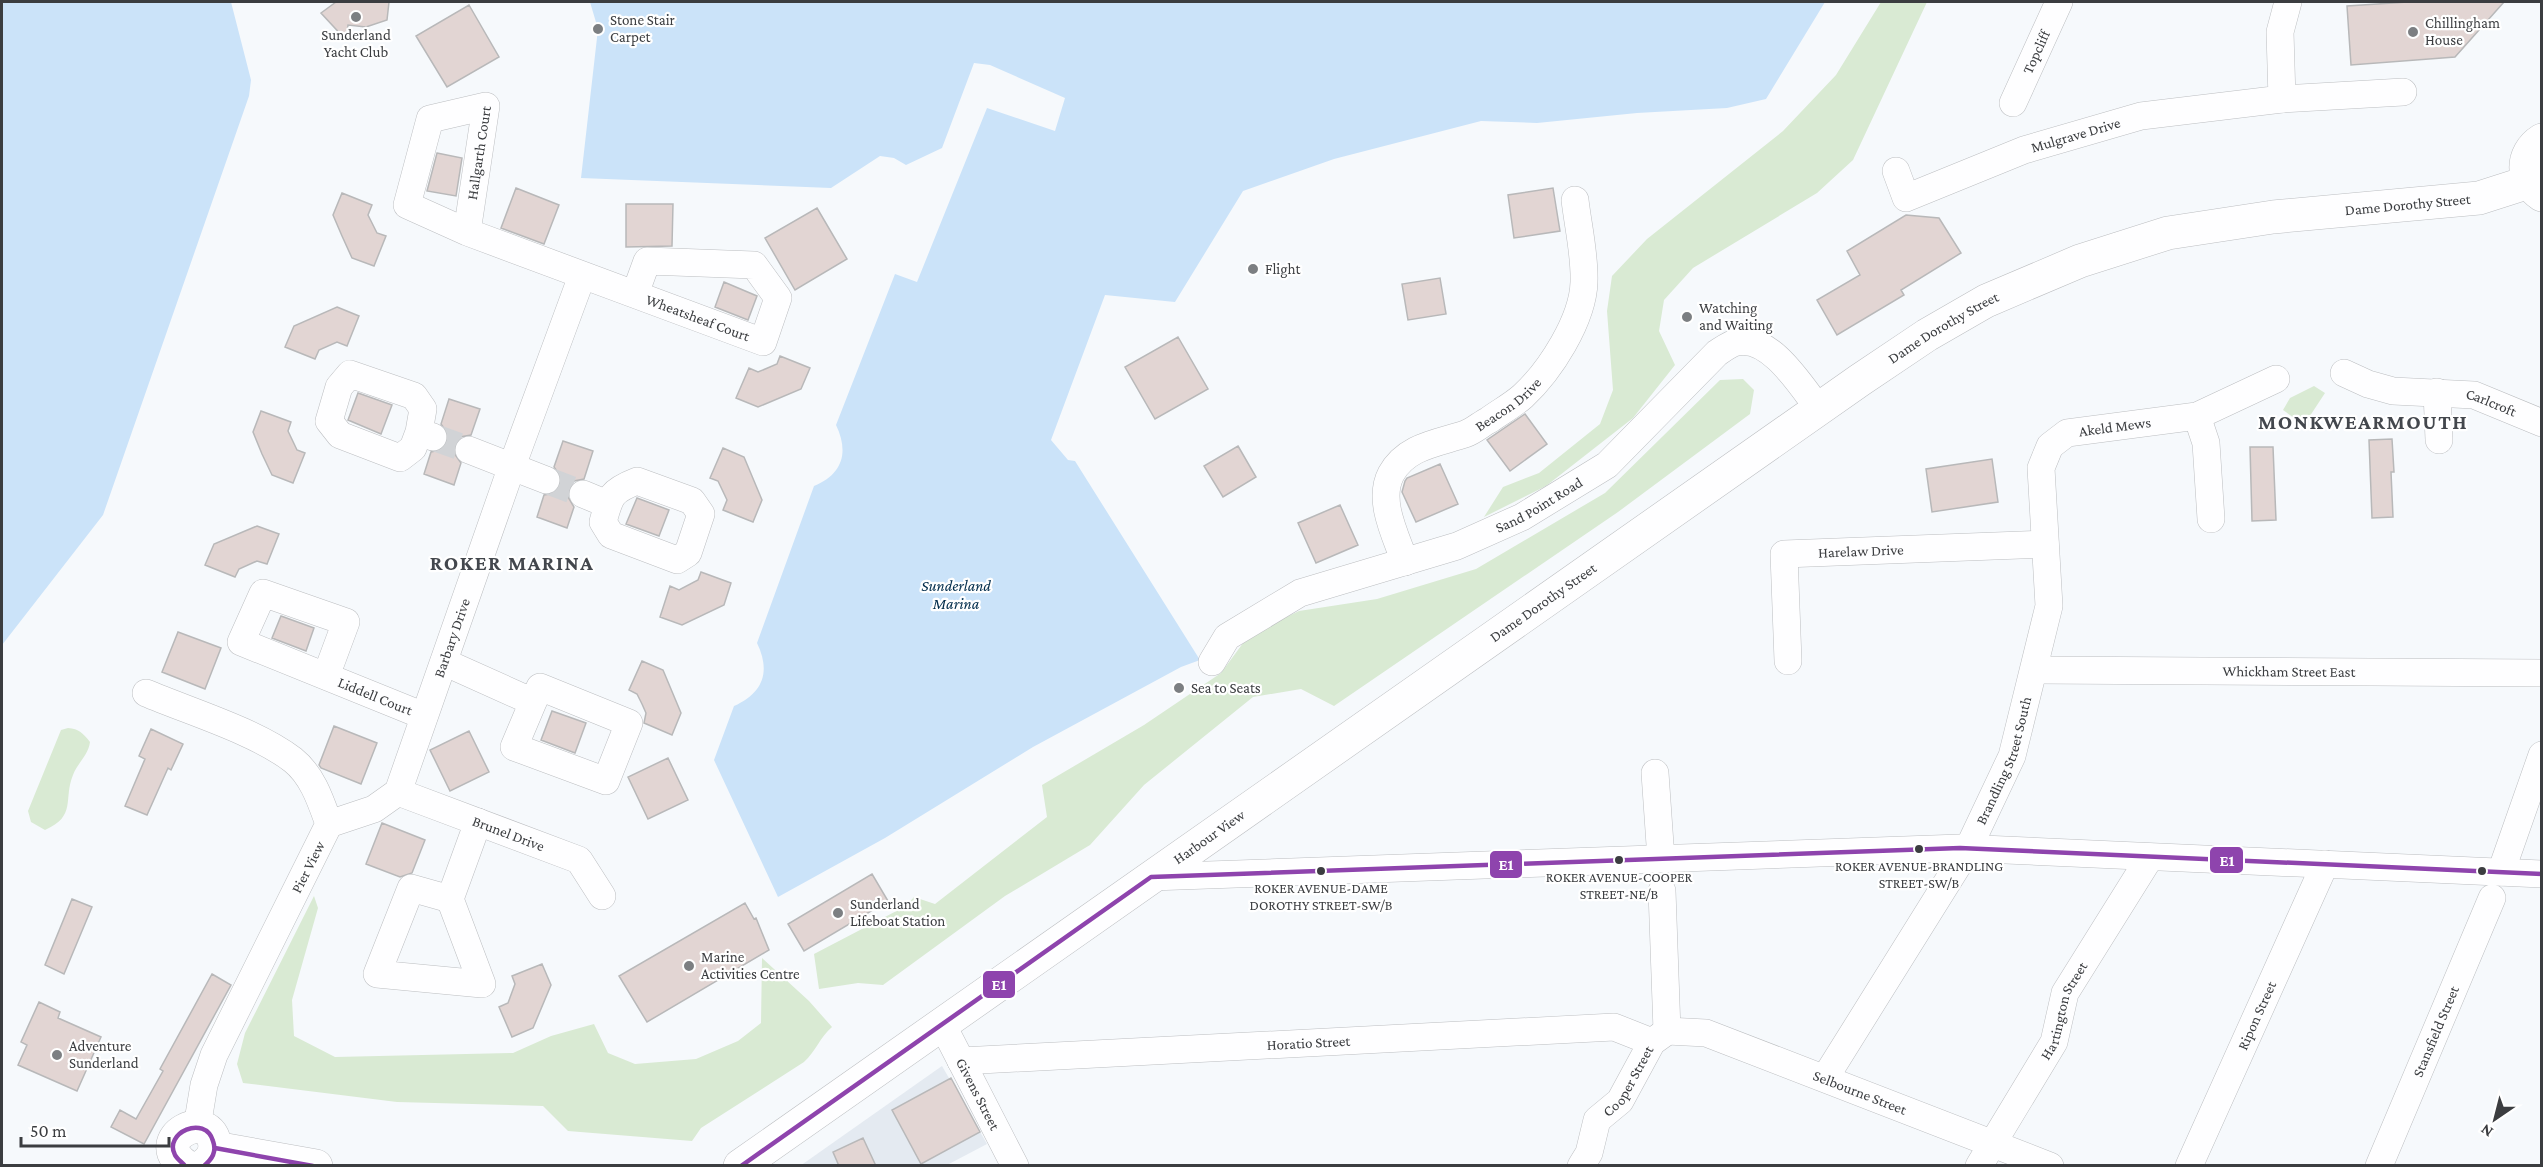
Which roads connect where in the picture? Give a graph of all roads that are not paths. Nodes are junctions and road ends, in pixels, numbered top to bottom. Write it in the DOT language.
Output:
graph roads {
  1 [pos="2060,2"];
  2 [pos="2288,2"];
  3 [pos="2403,93"];
  4 [pos="2282,99"];
  5 [pos="2013,103"];
  6 [pos="2541,140"];
  7 [pos="1896,171"];
  8 [pos="2535,189"];
  9 [pos="1575,200"];
  10 [pos="467,232"];
  11 [pos="582,276"];
  12 [pos="635,294"];
  13 [pos="2344,373"];
  14 [pos="2276,379"];
  15 [pos="2437,393"];
  16 [pos="1818,409"];
  17 [pos="2197,416"];
  18 [pos="2541,423"];
  19 [pos="2439,440"];
  20 [pos="469,450"];
  21 [pos="512,466"];
  22 [pos="546,480"];
  23 [pos="2211,519"];
  24 [pos="2045,544"];
  25 [pos="1405,562"];
  26 [pos="1788,661"];
  27 [pos="444,662"];
  28 [pos="1212,662"];
  29 [pos="2035,670"];
  30 [pos="1442,672"];
  31 [pos="2541,673"];
  32 [pos="326,676"];
  33 [pos="146,693"];
  34 [pos="533,702"];
  35 [pos="424,716"];
  36 [pos="2541,755"];
  37 [pos="1655,773"];
  38 [pos="398,792"];
  39 [pos="478,822"];
  40 [pos="329,824"];
  41 [pos="1968,849"];
  42 [pos="2150,857"];
  43 [pos="1661,859"];
  44 [pos="2325,864"];
  45 [pos="2501,872"];
  46 [pos="2541,874"];
  47 [pos="1151,877"];
  48 [pos="1662,891"];
  49 [pos="602,896"];
  50 [pos="450,898"];
  51 [pos="2492,898"];
  52 [pos="941,1022"];
  53 [pos="1660,1036"];
  54 [pos="961,1061"];
  55 [pos="1825,1078"];
  56 [pos="189,1154"];
  57 [pos="1987,1155"];
  58 [pos="316,1166"];
  59 [pos="740,1166"];
  60 [pos="1015,1166"];
  61 [pos="1581,1166"];
  62 [pos="2050,1166"];
  63 [pos="2189,1166"];
  64 [pos="2379,1166"];
  1 -- 5 [label="street, Topcliff"];
  2 -- 4 [label="street"];
  3 -- 4 [label="street, Mulgrave Drive"];
  4 -- 7 [label="street, Mulgrave Drive"];
  6 -- 8 [label="main road"];
  8 -- 16 [label="main road, Dame Dorothy Street"];
  9 -- 25 [label="street, Beacon Drive"];
  10 -- 11 [label="street"];
  11 -- 12 [label="street, Wheatsheaf Court"];
  11 -- 21 [label="street, Barbary Drive"];
  12 -- 12 [label="street, Wheatsheaf Court"];
  13 -- 15 [label="street, Carlcroft"];
  14 -- 17 [label="street, Akeld Mews"];
  15 -- 18 [label="street, Carlcroft"];
  15 -- 19 [label="street"];
  16 -- 25 [label="street, Sand Point Road"];
  16 -- 30 [label="main road, Dame Dorothy Street"];
  17 -- 23 [label="street"];
  17 -- 24 [label="street, Akeld Mews"];
  20 -- 21 [label="street"];
  21 -- 22 [label="street"];
  21 -- 27 [label="street, Barbary Drive"];
  24 -- 26 [label="street, Harelaw Drive"];
  24 -- 29 [label="street, Brandling Street South"];
  25 -- 28 [label="street, Sand Point Road"];
  27 -- 34 [label="street"];
  27 -- 35 [label="street, Barbary Drive"];
  29 -- 31 [label="street, Whickham Street East"];
  29 -- 41 [label="street, Brandling Street South"];
  30 -- 47 [label="main road, Harbour View"];
  32 -- 35 [label="street, Liddell Court"];
  33 -- 40 [label="street, Pier View"];
  35 -- 38 [label="street, Barbary Drive"];
  36 -- 45 [label="street"];
  37 -- 43 [label="street"];
  38 -- 39 [label="street, Brunel Drive"];
  38 -- 40 [label="street"];
  39 -- 49 [label="street, Brunel Drive"];
  39 -- 50 [label="street"];
  40 -- 56 [label="street, Pier View"];
  41 -- 42 [label="street"];
  41 -- 43 [label="street"];
  41 -- 55 [label="street, Brandling Street South"];
  42 -- 44 [label="street"];
  42 -- 57 [label="street, Hartington Street"];
  43 -- 47 [label="street"];
  44 -- 45 [label="street"];
  44 -- 63 [label="street, Ripon Street"];
  45 -- 46 [label="street"];
  47 -- 52 [label="main road, Harbour View"];
  48 -- 53 [label="street"];
  51 -- 64 [label="street, Stansfield Street"];
  52 -- 54 [label="street, Givens Street"];
  52 -- 59 [label="main road, Harbour View"];
  53 -- 54 [label="street, Horatio Street"];
  53 -- 55 [label="street, Selbourne Street"];
  53 -- 61 [label="street, Cooper Street"];
  54 -- 60 [label="street, Givens Street"];
  55 -- 57 [label="street, Selbourne Street"];
  56 -- 58 [label="main road"];
  57 -- 62 [label="street, Selbourne Street"];
}
